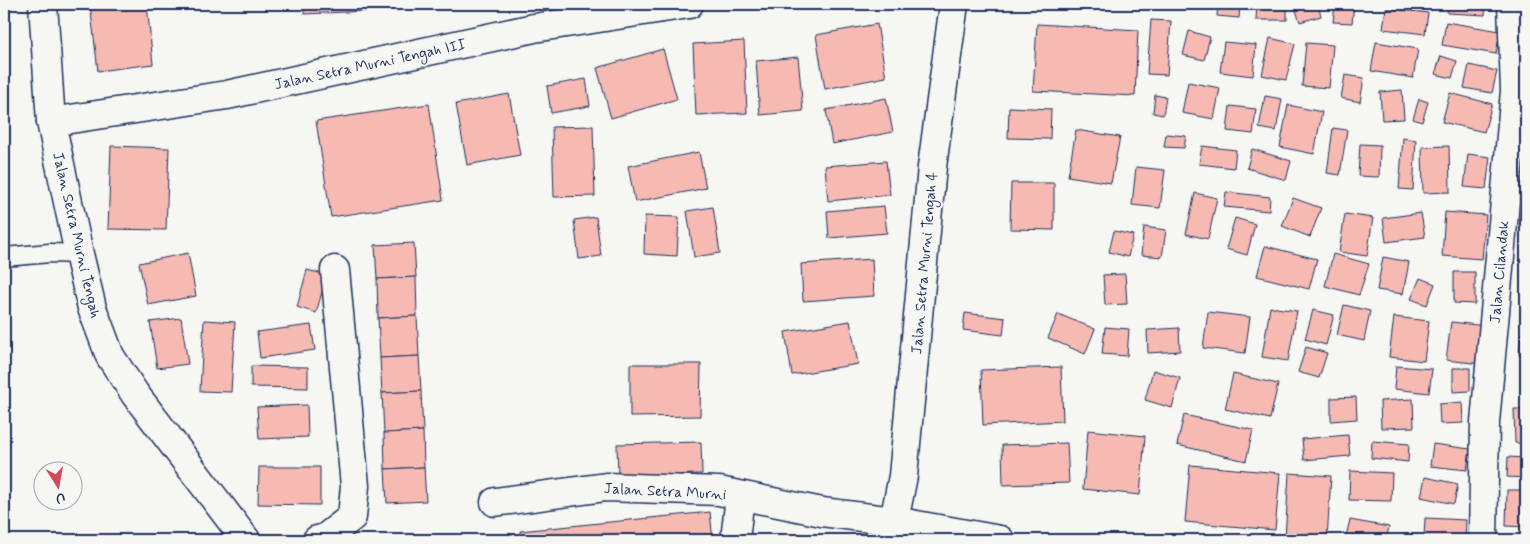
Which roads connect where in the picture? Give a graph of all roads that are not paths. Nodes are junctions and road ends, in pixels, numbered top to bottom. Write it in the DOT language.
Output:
graph roads {
  1 [pos="43,4"];
  2 [pos="689,4"];
  3 [pos="954,4"];
  4 [pos="1512,4"];
  5 [pos="1520,80"];
  6 [pos="51,122"];
  7 [pos="79,254"];
  8 [pos="4,257"];
  9 [pos="335,270"];
  10 [pos="740,496"];
  11 [pos="495,502"];
  12 [pos="894,521"];
  13 [pos="246,540"];
  14 [pos="317,540"];
  15 [pos="735,540"];
  16 [pos="1000,540"];
  17 [pos="1483,540"];
  1 -- 6 [label="street, Jalan Setra Murni Tengah"];
  2 -- 6 [label="street, Jalan Setra Murni Tengah III"];
  3 -- 12 [label="street, Jalan Setra Murni Tengah 4"];
  4 -- 5 [label="street, Jalan Cilandak"];
  5 -- 17 [label="street, Jalan Cilandak"];
  6 -- 7 [label="street, Jalan Setra Murni Tengah"];
  7 -- 8 [label="lane"];
  7 -- 13 [label="street, Jalan Setra Murni Tengah"];
  9 -- 14 [label="street"];
  10 -- 11 [label="street, Jalan Setra Murni"];
  10 -- 12 [label="street, Jalan Setra Murni"];
  10 -- 15 [label="street"];
  12 -- 16 [label="street, Jalan Setra Murni"];
}
